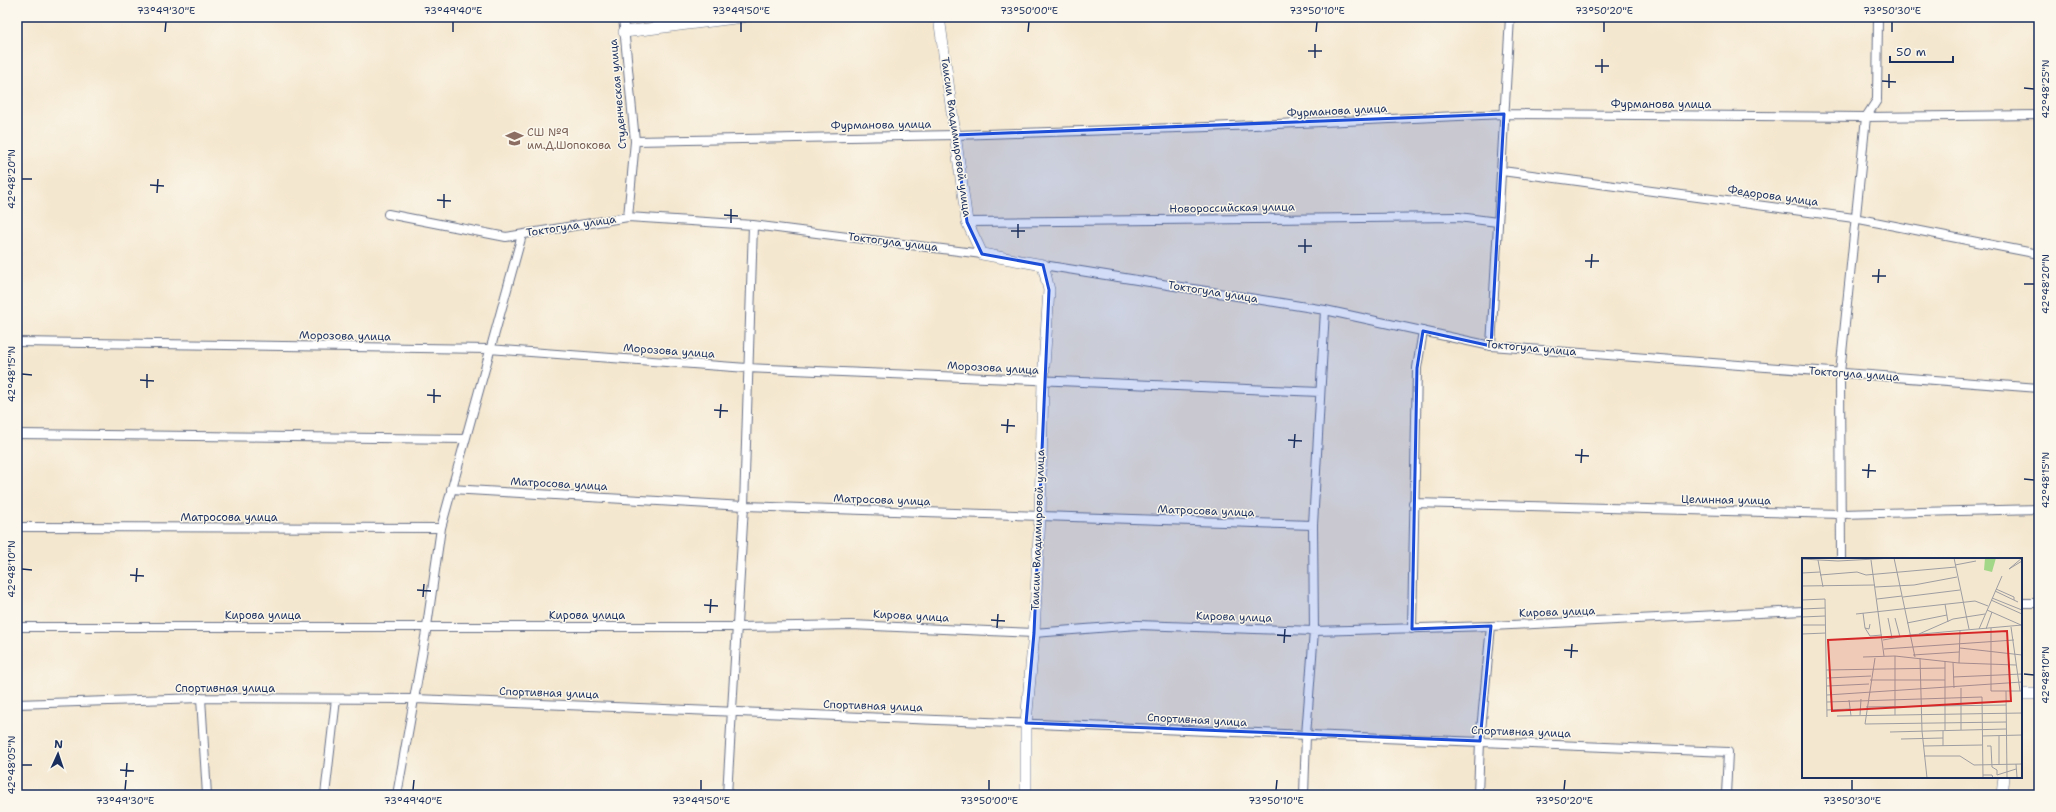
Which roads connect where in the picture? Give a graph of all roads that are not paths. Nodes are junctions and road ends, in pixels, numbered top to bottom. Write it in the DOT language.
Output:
graph roads {
  1 [pos="623,17"];
  2 [pos="739,17"];
  3 [pos="939,17"];
  4 [pos="1510,17"];
  5 [pos="1878,17"];
  6 [pos="624,32"];
  7 [pos="1504,114"];
  8 [pos="2039,115"];
  9 [pos="1866,117"];
  10 [pos="955,135"];
  11 [pos="636,141"];
  12 [pos="1502,171"];
  13 [pos="388,214"];
  14 [pos="628,217"];
  15 [pos="1854,218"];
  16 [pos="967,222"];
  17 [pos="1497,222"];
  18 [pos="753,225"];
  19 [pos="522,234"];
  20 [pos="982,254"];
  21 [pos="2039,254"];
  22 [pos="1043,265"];
  23 [pos="1326,310"];
  24 [pos="1422,331"];
  25 [pos="17,342"];
  26 [pos="1491,346"];
  27 [pos="489,349"];
  28 [pos="747,368"];
  29 [pos="1840,372"];
  30 [pos="1043,381"];
  31 [pos="2039,388"];
  32 [pos="1320,392"];
  33 [pos="17,434"];
  34 [pos="465,439"];
  35 [pos="451,488"];
  36 [pos="1413,503"];
  37 [pos="744,506"];
  38 [pos="2039,509"];
  39 [pos="1841,514"];
  40 [pos="1040,516"];
  41 [pos="1313,525"];
  42 [pos="17,527"];
  43 [pos="441,528"];
  44 [pos="1841,558"];
  45 [pos="2022,603"];
  46 [pos="2039,603"];
  47 [pos="1802,611"];
  48 [pos="427,626"];
  49 [pos="1491,626"];
  50 [pos="17,627"];
  51 [pos="737,627"];
  52 [pos="1412,629"];
  53 [pos="1314,631"];
  54 [pos="1034,633"];
  55 [pos="2022,694"];
  56 [pos="2039,694"];
  57 [pos="201,698"];
  58 [pos="336,699"];
  59 [pos="415,699"];
  60 [pos="17,704"];
  61 [pos="733,711"];
  62 [pos="1026,723"];
  63 [pos="1306,735"];
  64 [pos="1480,741"];
  65 [pos="2004,778"];
  66 [pos="207,795"];
  67 [pos="325,795"];
  68 [pos="397,795"];
  69 [pos="727,795"];
  70 [pos="1026,795"];
  71 [pos="1304,795"];
  72 [pos="1478,795"];
  73 [pos="1726,795"];
  74 [pos="2002,795"];
  1 -- 6 [label="street, Студенческая улица"];
  2 -- 6 [label="street"];
  3 -- 10 [label="street, Таисии Владимировой улица"];
  4 -- 7 [label="street"];
  5 -- 9 [label="street"];
  6 -- 11 [label="street, Студенческая улица"];
  7 -- 9 [label="street, Фурманова улица"];
  7 -- 10 [label="street, Фурманова улица"];
  7 -- 12 [label="street"];
  8 -- 9 [label="street, Фурманова улица"];
  9 -- 15 [label="street"];
  10 -- 11 [label="street, Фурманова улица"];
  10 -- 16 [label="street, Таисии Владимировой улица"];
  11 -- 14 [label="street, Студенческая улица"];
  12 -- 15 [label="street, Федорова улица"];
  12 -- 17 [label="street"];
  13 -- 19 [label="street, Токтогула улица"];
  14 -- 18 [label="street, Токтогула улица"];
  14 -- 19 [label="street, Токтогула улица"];
  15 -- 21 [label="street, Федорова улица"];
  15 -- 29 [label="street"];
  16 -- 17 [label="street, Новороссийская улица"];
  16 -- 20 [label="street, Таисии Владимировой улица"];
  17 -- 26 [label="street"];
  18 -- 20 [label="street, Токтогула улица"];
  18 -- 28 [label="street"];
  19 -- 27 [label="street"];
  20 -- 22 [label="street, Токтогула улица"];
  22 -- 23 [label="street, Токтогула улица"];
  22 -- 30 [label="street, Таисии Владимировой улица"];
  23 -- 24 [label="street, Токтогула улица"];
  23 -- 32 [label="street"];
  24 -- 26 [label="street, Токтогула улица"];
  24 -- 36 [label="street"];
  25 -- 27 [label="street, Морозова улица"];
  26 -- 29 [label="street, Токтогула улица"];
  27 -- 28 [label="street, Морозова улица"];
  27 -- 34 [label="street"];
  28 -- 30 [label="street, Морозова улица"];
  28 -- 37 [label="street"];
  29 -- 31 [label="street, Токтогула улица"];
  29 -- 39 [label="street"];
  30 -- 32 [label="street, Морозова улица"];
  30 -- 40 [label="street, Таисии Владимировой улица"];
  32 -- 41 [label="street"];
  33 -- 34 [label="street"];
  34 -- 35 [label="street"];
  35 -- 37 [label="street, Матросова улица"];
  35 -- 43 [label="street"];
  36 -- 39 [label="street, Целинная улица"];
  36 -- 52 [label="street"];
  37 -- 40 [label="street, Матросова улица"];
  37 -- 51 [label="street"];
  38 -- 39 [label="street, Целинная улица"];
  39 -- 44 [label="street"];
  40 -- 41 [label="street, Матросова улица"];
  40 -- 54 [label="street, Таисии Владимировой улица"];
  41 -- 53 [label="street"];
  42 -- 43 [label="street, Матросова улица"];
  43 -- 48 [label="street"];
  45 -- 46 [label="street"];
  47 -- 49 [label="street, Кирова улица"];
  48 -- 50 [label="street, Кирова улица"];
  48 -- 51 [label="street, Кирова улица"];
  48 -- 59 [label="street"];
  49 -- 52 [label="street, Кирова улица"];
  49 -- 64 [label="street"];
  51 -- 54 [label="street, Кирова улица"];
  51 -- 61 [label="street"];
  52 -- 53 [label="street, Кирова улица"];
  53 -- 54 [label="street, Кирова улица"];
  53 -- 63 [label="street"];
  54 -- 62 [label="street, Таисии Владимировой улица"];
  55 -- 56 [label="street"];
  57 -- 58 [label="street, Спортивная улица"];
  57 -- 60 [label="street, Спортивная улица"];
  57 -- 66 [label="street"];
  58 -- 59 [label="street, Спортивная улица"];
  58 -- 67 [label="street"];
  59 -- 61 [label="street, Спортивная улица"];
  59 -- 68 [label="street"];
  61 -- 62 [label="street, Спортивная улица"];
  61 -- 69 [label="street"];
  62 -- 63 [label="street, Спортивная улица"];
  62 -- 70 [label="street, Таисии Владимировой улица"];
  63 -- 64 [label="street, Спортивная улица"];
  63 -- 71 [label="street"];
  64 -- 72 [label="street"];
  64 -- 73 [label="street, Спортивная улица"];
  65 -- 74 [label="street"];
}
